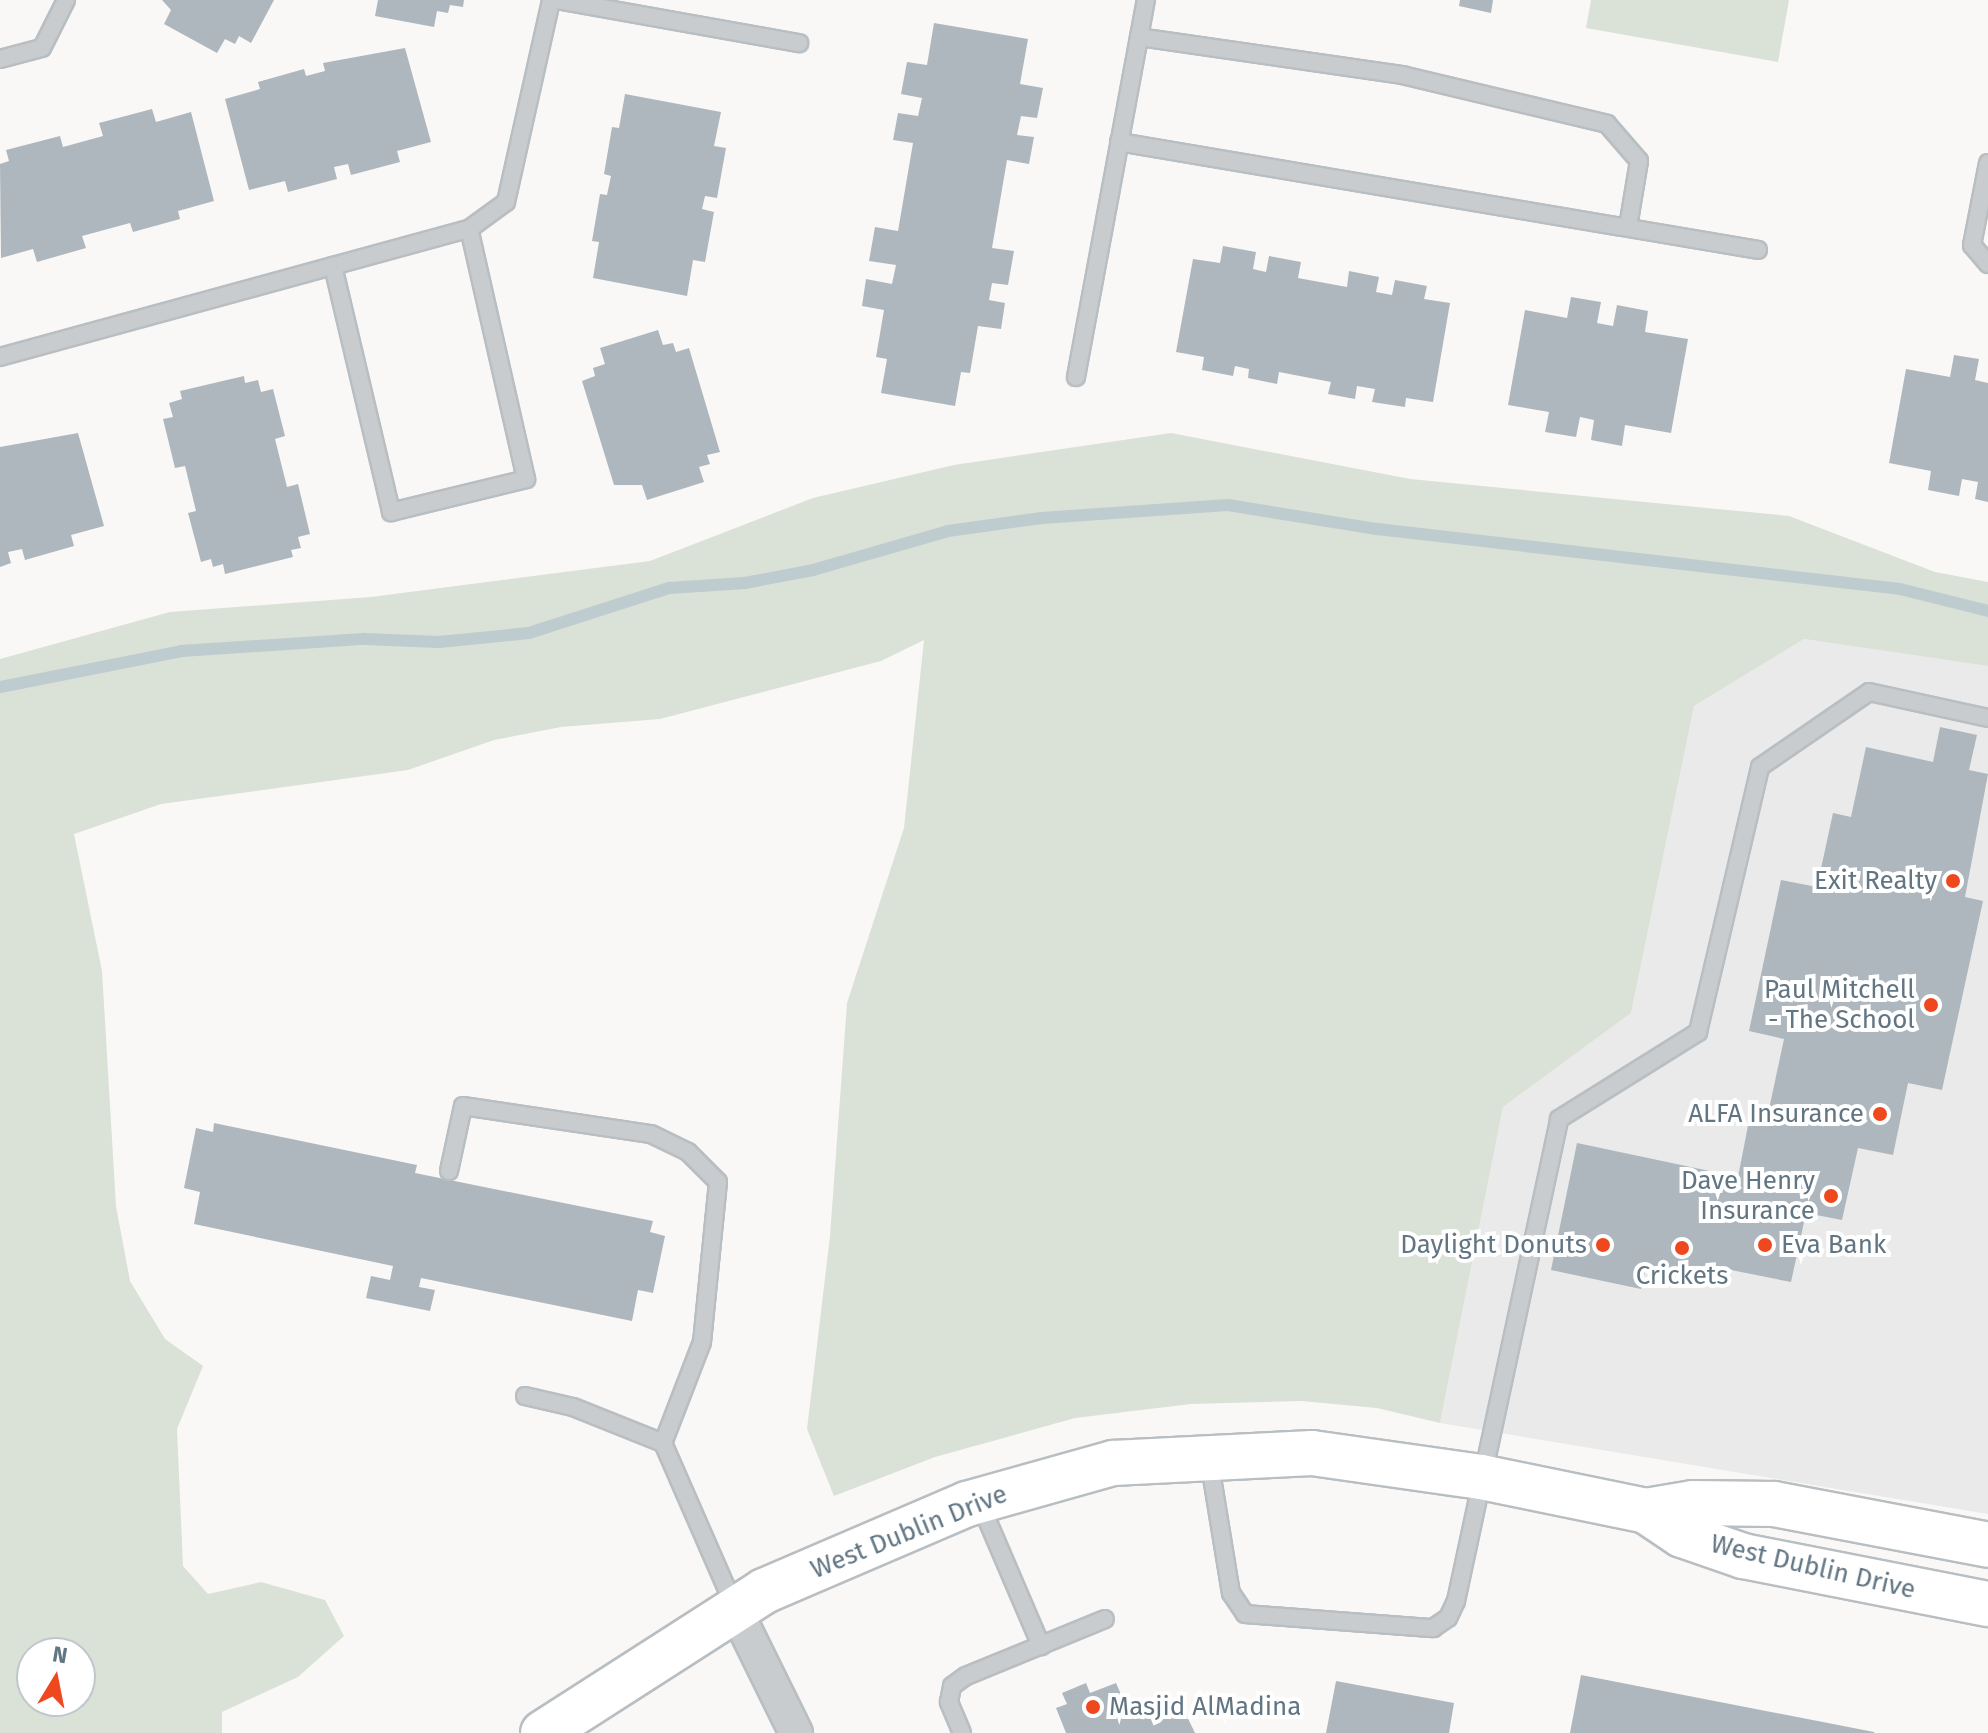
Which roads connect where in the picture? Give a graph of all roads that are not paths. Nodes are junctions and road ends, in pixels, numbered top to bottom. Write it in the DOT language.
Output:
graph roads {
  1 [pos="66,0"];
  2 [pos="551,0"];
  3 [pos="557,0"];
  4 [pos="1146,0"];
  5 [pos="1139,37"];
  6 [pos="799,43"];
  7 [pos="0,59"];
  8 [pos="1119,142"];
  9 [pos="1988,163"];
  10 [pos="1628,227"];
  11 [pos="469,229"];
  12 [pos="1758,250"];
  13 [pos="1988,264"];
  14 [pos="333,266"];
  15 [pos="0,357"];
  16 [pos="1076,377"];
  17 [pos="1988,718"];
  18 [pos="449,1171"];
  19 [pos="525,1396"];
  20 [pos="663,1443"];
  21 [pos="1209,1456"];
  22 [pos="1481,1477"];
  23 [pos="978,1500"];
  24 [pos="1646,1511"];
  25 [pos="1988,1545"];
  26 [pos="1988,1604"];
  27 [pos="735,1609"];
  28 [pos="1105,1619"];
  29 [pos="1041,1646"];
  30 [pos="543,1733"];
  31 [pos="796,1733"];
  32 [pos="962,1733"];
  1 -- 7 [label="lane"];
  2 -- 11 [label="lane"];
  3 -- 6 [label="lane"];
  4 -- 5 [label="lane"];
  5 -- 8 [label="lane"];
  5 -- 10 [label="lane"];
  8 -- 10 [label="lane"];
  8 -- 16 [label="lane"];
  9 -- 13 [label="lane"];
  10 -- 12 [label="lane"];
  11 -- 14 [label="lane"];
  11 -- 14 [label="lane"];
  14 -- 15 [label="lane"];
  17 -- 22 [label="lane"];
  18 -- 20 [label="lane"];
  19 -- 20 [label="lane"];
  20 -- 27 [label="lane"];
  21 -- 22 [label="street, West Dublin Drive"];
  21 -- 22 [label="lane"];
  21 -- 23 [label="street, West Dublin Drive"];
  22 -- 24 [label="street, West Dublin Drive"];
  23 -- 27 [label="street, West Dublin Drive"];
  23 -- 29 [label="lane"];
  24 -- 25 [label="street, West Dublin Drive"];
  24 -- 26 [label="street, West Dublin Drive"];
  27 -- 30 [label="street, West Dublin Drive"];
  27 -- 31 [label="street"];
  28 -- 29 [label="lane"];
  29 -- 32 [label="lane"];
}
